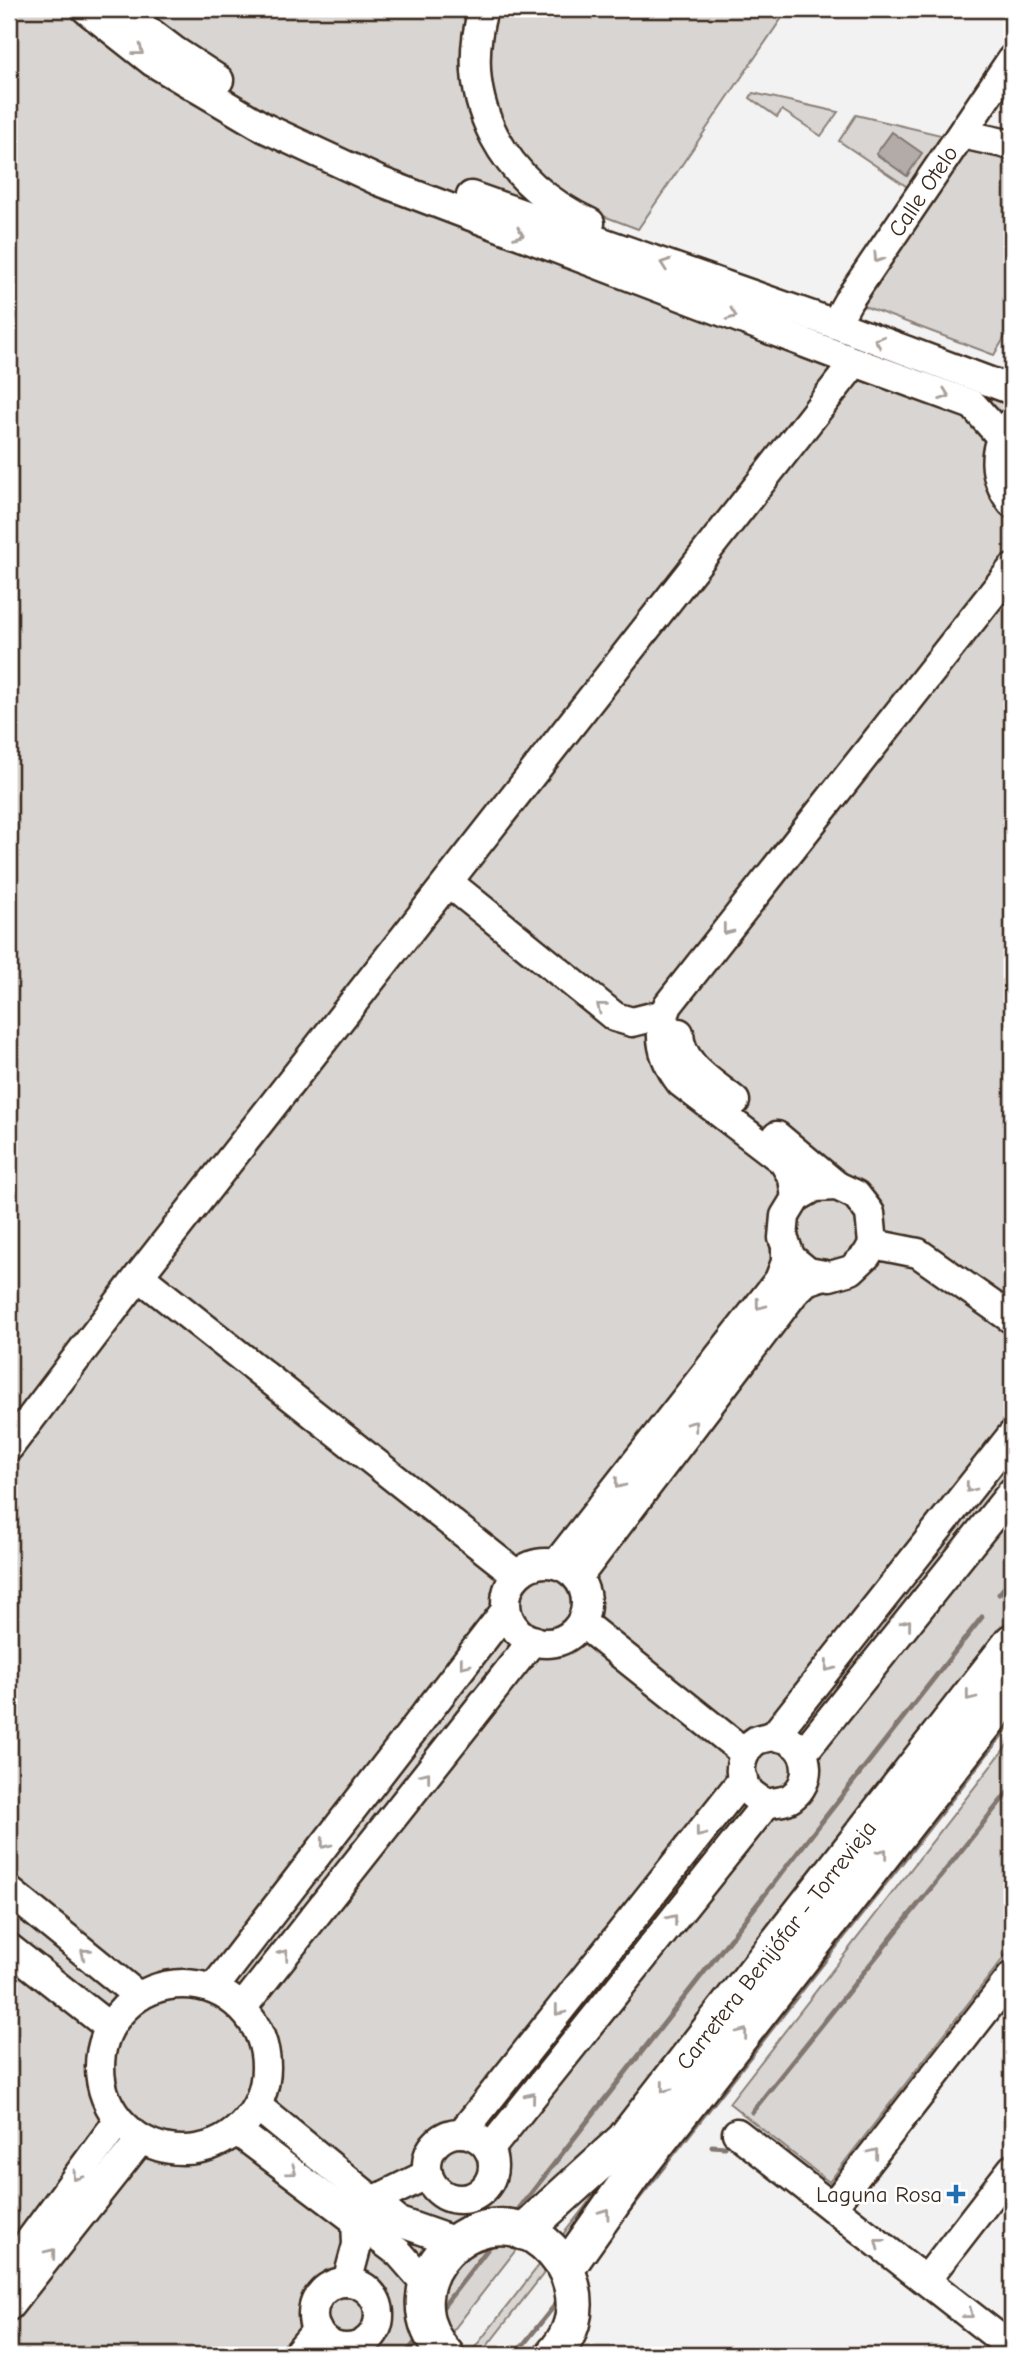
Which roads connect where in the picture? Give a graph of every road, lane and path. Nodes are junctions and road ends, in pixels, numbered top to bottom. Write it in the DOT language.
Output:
graph roads {
  1 [pos="86,9"];
  2 [pos="119,9"];
  3 [pos="483,9"];
  4 [pos="1012,59"];
  5 [pos="962,134"];
  6 [pos="1012,145"];
  7 [pos="639,241"];
  8 [pos="835,324"];
  9 [pos="855,362"];
  10 [pos="1012,390"];
  11 [pos="1007,430"];
  12 [pos="1012,503"];
  13 [pos="1012,569"];
  14 [pos="1012,599"];
  15 [pos="448,882"];
  16 [pos="664,1014"];
  17 [pos="837,1186"];
  18 [pos="796,1198"];
  19 [pos="873,1244"];
  20 [pos="786,1245"];
  21 [pos="824,1275"];
  22 [pos="139,1276"];
  23 [pos="1012,1319"];
  24 [pos="1012,1435"];
  25 [pos="9,1447"];
  26 [pos="1012,1492"];
  27 [pos="567,1570"];
  28 [pos="517,1575"];
  29 [pos="506,1610"];
  30 [pos="582,1623"];
  31 [pos="533,1640"];
  32 [pos="1012,1642"];
  33 [pos="1012,1689"];
  34 [pos="774,1736"];
  35 [pos="803,1753"];
  36 [pos="744,1766"];
  37 [pos="766,1804"];
  38 [pos="9,1891"];
  39 [pos="9,1948"];
  40 [pos="1012,1976"];
  41 [pos="213,1989"];
  42 [pos="138,1996"];
  43 [pos="242,2008"];
  44 [pos="109,2027"];
  45 [pos="257,2106"];
  46 [pos="118,2121"];
  47 [pos="237,2131"];
  48 [pos="462,2133"];
  49 [pos="737,2133"];
  50 [pos="141,2139"];
  51 [pos="489,2150"];
  52 [pos="1012,2169"];
  53 [pos="428,2174"];
  54 [pos="832,2207"];
  55 [pos="365,2210"];
  56 [pos="523,2232"];
  57 [pos="456,2242"];
  58 [pos="9,2269"];
  59 [pos="566,2269"];
  60 [pos="926,2280"];
  61 [pos="347,2282"];
  62 [pos="427,2285"];
  63 [pos="9,2306"];
  64 [pos="328,2344"];
  65 [pos="1011,2345"];
  66 [pos="565,2349"];
  67 [pos="438,2352"];
  68 [pos="296,2355"];
  1 -- 9 [label="street, one-way"];
  8 -- 2 [label="street, one-way"];
  3 -- 7 [label="street"];
  4 -- 5 [label="street, Calle Otelo"];
  5 -- 6 [label="street"];
  5 -- 8 [label="street, Calle Otelo, one-way"];
  10 -- 8 [label="street, one-way"];
  9 -- 11 [label="street, one-way"];
  9 -- 15 [label="street"];
  11 -- 12 [label="street"];
  13 -- 16 [label="street, one-way"];
  14 -- 17 [label="street"];
  16 -- 15 [label="street, one-way"];
  15 -- 22 [label="street"];
  16 -- 18 [label="street"];
  17 -- 18 [label="street"];
  17 -- 19 [label="street"];
  18 -- 20 [label="street"];
  19 -- 21 [label="street"];
  19 -- 23 [label="street"];
  20 -- 21 [label="street"];
  20 -- 27 [label="street, one-way"];
  27 -- 21 [label="street, one-way"];
  22 -- 25 [label="street"];
  22 -- 28 [label="street"];
  24 -- 34 [label="street, one-way"];
  35 -- 26 [label="street, one-way"];
  27 -- 28 [label="street"];
  27 -- 30 [label="street"];
  28 -- 29 [label="street"];
  29 -- 31 [label="street"];
  29 -- 41 [label="street, one-way"];
  30 -- 31 [label="street"];
  30 -- 36 [label="street"];
  43 -- 31 [label="street, one-way"];
  32 -- 56 [label="main road, Carretera Benijófar - Torrevieja, one-way"];
  59 -- 33 [label="main road, Carretera Benijófar - Torrevieja, one-way"];
  34 -- 35 [label="street"];
  34 -- 36 [label="street"];
  35 -- 37 [label="street"];
  36 -- 37 [label="street"];
  36 -- 48 [label="street, one-way"];
  51 -- 37 [label="street, one-way"];
  42 -- 38 [label="street, one-way"];
  39 -- 44 [label="street"];
  54 -- 40 [label="street, one-way"];
  41 -- 42 [label="street"];
  41 -- 43 [label="street"];
  42 -- 44 [label="street"];
  43 -- 45 [label="street"];
  44 -- 46 [label="street"];
  45 -- 47 [label="street"];
  45 -- 55 [label="street"];
  46 -- 50 [label="street"];
  46 -- 58 [label="street, one-way"];
  47 -- 50 [label="street"];
  47 -- 55 [label="street, one-way"];
  48 -- 51 [label="street"];
  48 -- 53 [label="street"];
  49 -- 54 [label="street"];
  63 -- 50 [label="street, one-way"];
  51 -- 53 [label="street"];
  52 -- 60 [label="street"];
  53 -- 55 [label="street"];
  60 -- 54 [label="street, one-way"];
  55 -- 57 [label="street"];
  55 -- 61 [label="street"];
  55 -- 62 [label="street"];
  56 -- 57 [label="main road"];
  56 -- 59 [label="main road"];
  57 -- 62 [label="main road"];
  59 -- 66 [label="main road"];
  60 -- 65 [label="street, one-way"];
  61 -- 64 [label="street"];
  61 -- 64 [label="street"];
  62 -- 67 [label="main road"];
  64 -- 68 [label="street"];
}
